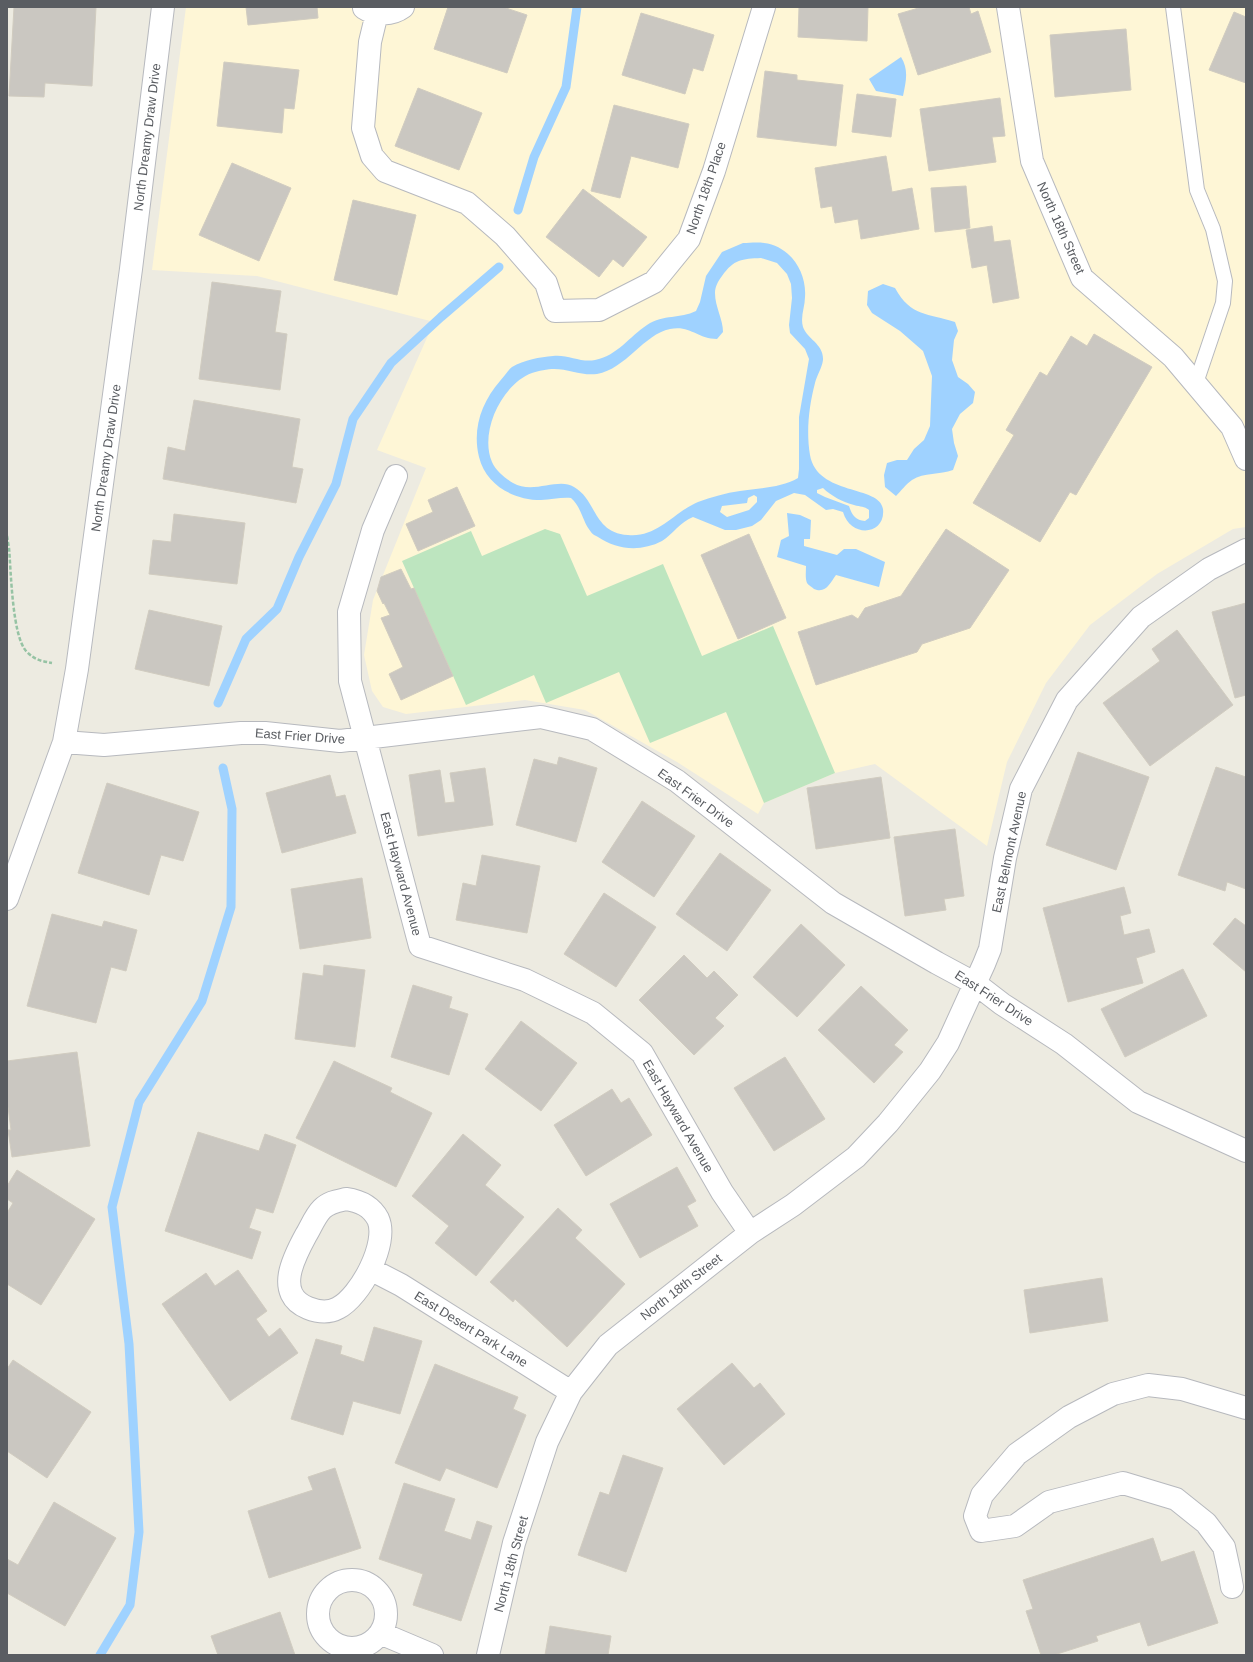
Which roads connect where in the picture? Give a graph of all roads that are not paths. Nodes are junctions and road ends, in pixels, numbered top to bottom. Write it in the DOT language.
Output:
graph roads {
  1 [pos="163,7"];
  2 [pos="403,7"];
  3 [pos="764,7"];
  4 [pos="1008,7"];
  5 [pos="1173,7"];
  6 [pos="370,10"];
  7 [pos="1196,383"];
  8 [pos="1246,459"];
  9 [pos="396,476"];
  10 [pos="1246,550"];
  11 [pos="364,738"];
  12 [pos="64,742"];
  13 [pos="7,900"];
  14 [pos="976,984"];
  15 [pos="1246,1151"];
  16 [pos="750,1233"];
  17 [pos="370,1269"];
  18 [pos="571,1392"];
  19 [pos="1246,1408"];
  20 [pos="1232,1587"];
  21 [pos="380,1633"];
  22 [pos="432,1655"];
  23 [pos="488,1655"];
  1 -- 12 [label="street, North Dreamy Draw Drive"];
  2 -- 6 [label="street"];
  3 -- 6 [label="street, North 18th Place"];
  4 -- 7 [label="street, North 18th Street"];
  5 -- 7 [label="lane"];
  7 -- 8 [label="street, North 18th Street"];
  9 -- 11 [label="street, East Hayward Avenue"];
  10 -- 14 [label="street, East Belmont Avenue"];
  11 -- 12 [label="street, East Frier Drive"];
  11 -- 14 [label="street, East Frier Drive"];
  11 -- 16 [label="street, East Hayward Avenue"];
  12 -- 13 [label="street, North Dreamy Draw Drive"];
  14 -- 15 [label="street, East Frier Drive"];
  14 -- 16 [label="street, North 18th Street"];
  16 -- 18 [label="street, North 18th Street"];
  17 -- 17 [label="street"];
  17 -- 18 [label="street, East Desert Park Lane"];
  18 -- 23 [label="street, North 18th Street"];
  19 -- 20 [label="street"];
  21 -- 22 [label="street"];
}
